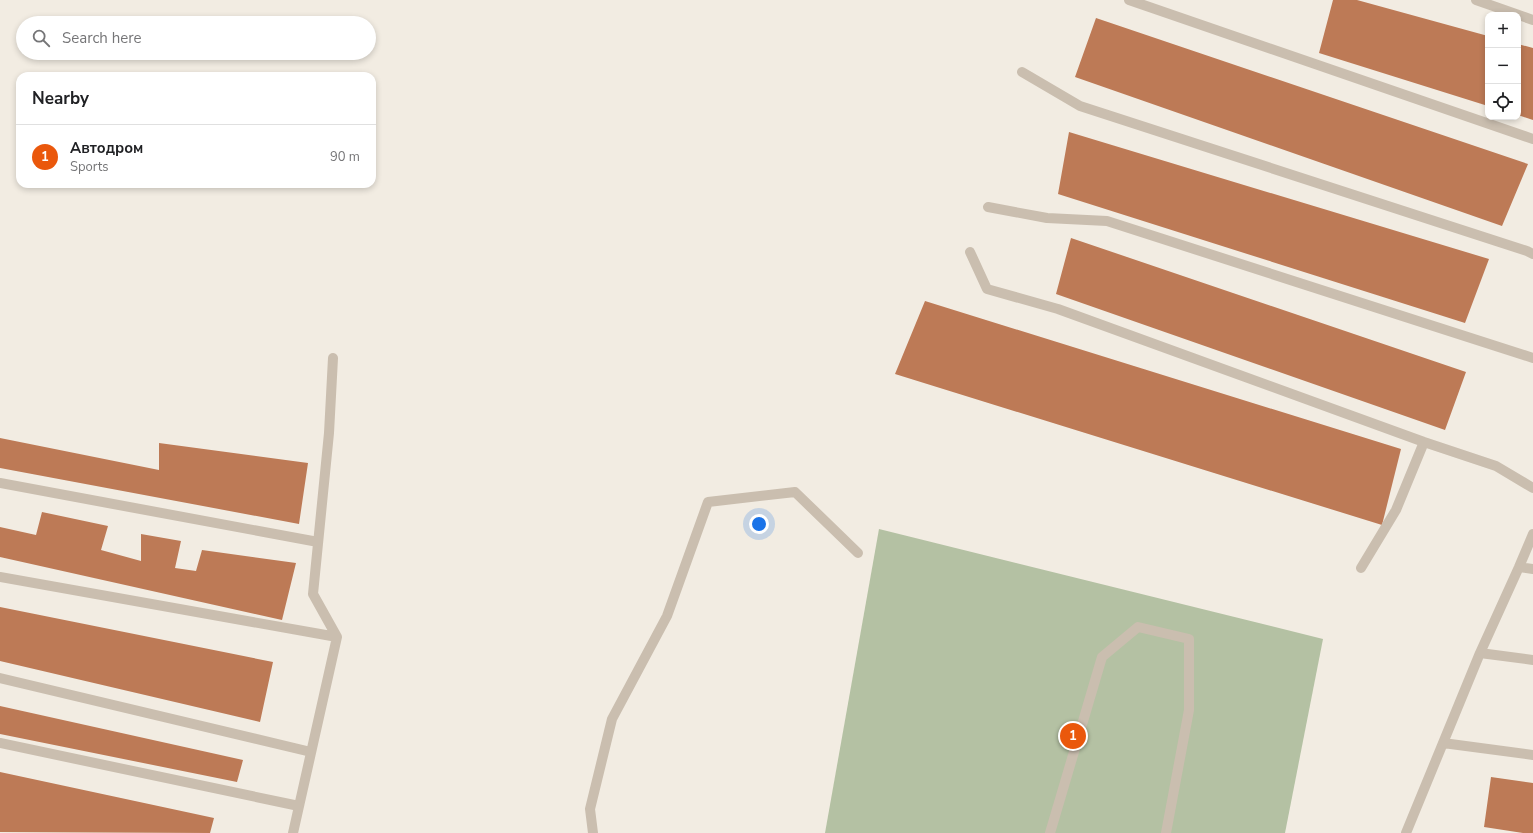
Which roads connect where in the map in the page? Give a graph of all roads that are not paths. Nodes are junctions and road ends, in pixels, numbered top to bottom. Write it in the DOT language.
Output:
graph roads {
  1 [pos="1129,0"];
  2 [pos="1476,0"];
  3 [pos="1533,20"];
  4 [pos="1022,72"];
  5 [pos="1533,139"];
  6 [pos="988,207"];
  7 [pos="970,252"];
  8 [pos="1533,254"];
  9 [pos="333,358"];
  10 [pos="1533,358"];
  11 [pos="1424,442"];
  12 [pos="0,483"];
  13 [pos="1533,488"];
  14 [pos="1533,534"];
  15 [pos="318,542"];
  16 [pos="858,553"];
  17 [pos="1519,567"];
  18 [pos="1361,568"];
  19 [pos="1533,569"];
  20 [pos="0,577"];
  21 [pos="337,637"];
  22 [pos="1480,653"];
  23 [pos="1533,660"];
  24 [pos="0,678"];
  25 [pos="0,743"];
  26 [pos="1443,743"];
  27 [pos="311,752"];
  28 [pos="1533,755"];
  29 [pos="299,806"];
  30 [pos="293,833"];
  31 [pos="593,833"];
  32 [pos="1050,833"];
  33 [pos="1166,833"];
  34 [pos="1407,833"];
  1 -- 5 [label="street"];
  2 -- 3 [label="street"];
  4 -- 8 [label="street"];
  6 -- 10 [label="street"];
  7 -- 11 [label="street"];
  9 -- 15 [label="street"];
  11 -- 13 [label="street"];
  11 -- 18 [label="street"];
  12 -- 15 [label="street"];
  14 -- 17 [label="street"];
  15 -- 21 [label="street"];
  16 -- 31 [label="street"];
  17 -- 19 [label="street"];
  17 -- 22 [label="street"];
  20 -- 21 [label="street"];
  21 -- 27 [label="street"];
  22 -- 23 [label="street"];
  22 -- 26 [label="street"];
  24 -- 27 [label="street"];
  25 -- 29 [label="street"];
  26 -- 28 [label="street"];
  26 -- 34 [label="street"];
  27 -- 29 [label="street"];
  29 -- 30 [label="street"];
  32 -- 33 [label="street"];
}
